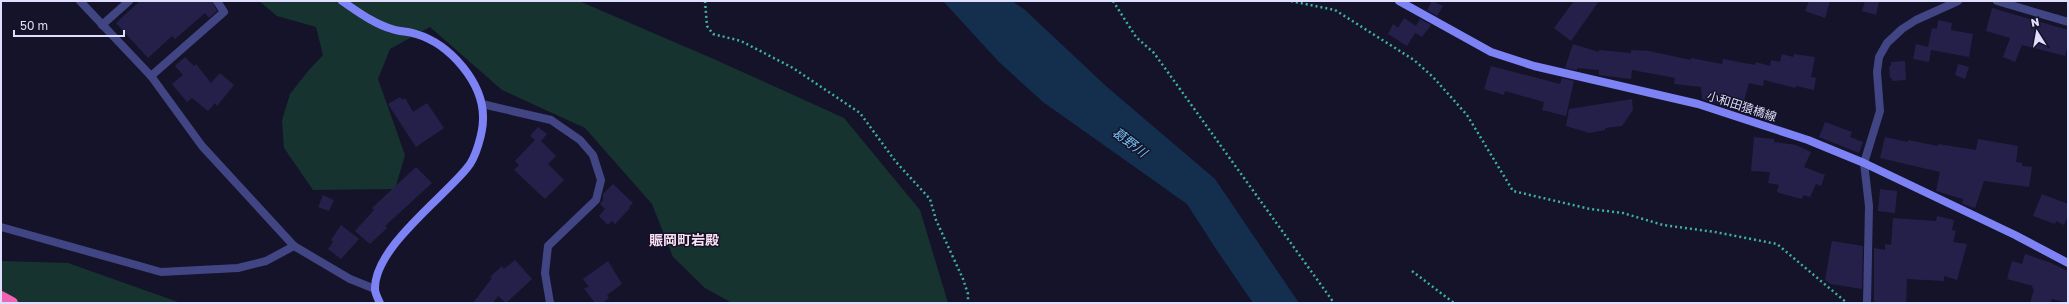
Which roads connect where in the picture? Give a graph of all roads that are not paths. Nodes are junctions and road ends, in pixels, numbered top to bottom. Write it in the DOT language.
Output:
graph roads {
  1 [pos="80,1"];
  2 [pos="129,1"];
  3 [pos="217,1"];
  4 [pos="342,1"];
  5 [pos="1399,1"];
  6 [pos="1958,1"];
  7 [pos="1997,1"];
  8 [pos="2068,22"];
  9 [pos="102,25"];
  10 [pos="151,76"];
  11 [pos="482,104"];
  12 [pos="1864,163"];
  13 [pos="1,227"];
  14 [pos="294,246"];
  15 [pos="2068,263"];
  16 [pos="375,289"];
  17 [pos="1,297"];
  18 [pos="12,303"];
  19 [pos="380,303"];
  20 [pos="550,303"];
  21 [pos="1867,303"];
  1 -- 9 [label="street"];
  2 -- 9 [label="street"];
  3 -- 10 [label="street"];
  4 -- 11 [label="main road"];
  5 -- 12 [label="main road, 小和田猿橋線"];
  6 -- 12 [label="street"];
  7 -- 8 [label="street"];
  9 -- 10 [label="street"];
  10 -- 14 [label="street"];
  11 -- 16 [label="main road"];
  11 -- 20 [label="street"];
  12 -- 15 [label="main road, 小和田猿橋線"];
  12 -- 21 [label="street"];
  13 -- 14 [label="street"];
  14 -- 16 [label="street"];
  16 -- 19 [label="main road"];
  17 -- 18 [label="highway"];
}
